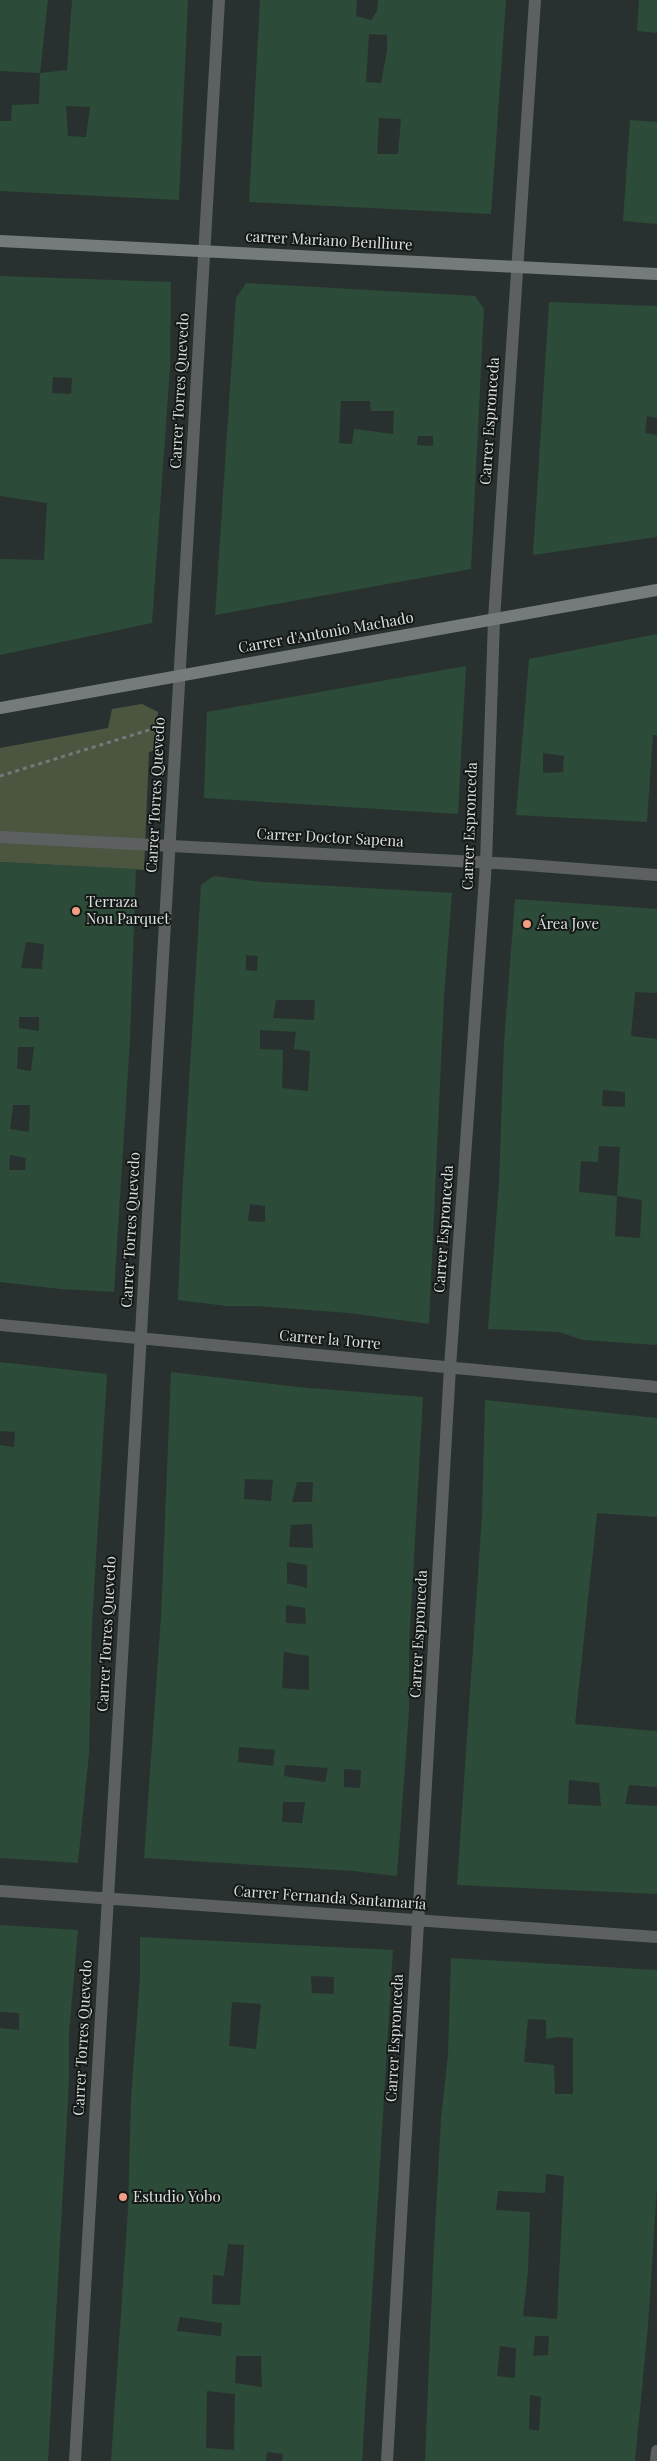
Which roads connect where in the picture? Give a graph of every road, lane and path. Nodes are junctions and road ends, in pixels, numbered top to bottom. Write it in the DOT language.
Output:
graph roads {
  1 [pos="219,0"];
  2 [pos="535,0"];
  3 [pos="0,241"];
  4 [pos="204,251"];
  5 [pos="516,267"];
  6 [pos="657,274"];
  7 [pos="657,590"];
  8 [pos="494,619"];
  9 [pos="179,676"];
  10 [pos="0,708"];
  11 [pos="157,727"];
  12 [pos="0,776"];
  13 [pos="0,837"];
  14 [pos="170,846"];
  15 [pos="486,863"];
  16 [pos="657,875"];
  17 [pos="0,1326"];
  18 [pos="140,1338"];
  19 [pos="450,1367"];
  20 [pos="657,1387"];
  21 [pos="0,1891"];
  22 [pos="108,1898"];
  23 [pos="418,1920"];
  24 [pos="657,1937"];
  25 [pos="657,2451"];
  26 [pos="75,2461"];
  27 [pos="387,2461"];
  28 [pos="656,2461"];
  1 -- 4 [label="street, Carrer Torres Quevedo"];
  2 -- 5 [label="street, Carrer Espronceda"];
  3 -- 4 [label="main road, carrer Mariano Benlliure"];
  4 -- 5 [label="main road, carrer Mariano Benlliure"];
  4 -- 9 [label="street, Carrer Torres Quevedo"];
  5 -- 6 [label="main road, carrer Mariano Benlliure"];
  5 -- 8 [label="street, Carrer Espronceda"];
  7 -- 8 [label="main road, Carrer d'Antonio Machado"];
  8 -- 9 [label="main road, Carrer d'Antonio Machado"];
  8 -- 15 [label="street, Carrer Espronceda"];
  9 -- 10 [label="main road, Carrer d'Antonio Machado"];
  9 -- 14 [label="street, Carrer Torres Quevedo"];
  11 -- 12 [label="path"];
  13 -- 14 [label="street, Carrer Doctor Sapena"];
  14 -- 15 [label="street, Carrer Doctor Sapena"];
  14 -- 18 [label="street, Carrer Torres Quevedo"];
  15 -- 16 [label="street, Carrer Doctor Sapena"];
  15 -- 19 [label="street, Carrer Espronceda"];
  17 -- 18 [label="street, Carrer la Torre"];
  18 -- 19 [label="street, Carrer la Torre"];
  18 -- 22 [label="street, Carrer Torres Quevedo"];
  19 -- 20 [label="street, Carrer la Torre"];
  19 -- 23 [label="street, Carrer Espronceda"];
  21 -- 22 [label="street, Carrer Fernanda Santamaría"];
  22 -- 23 [label="street, Carrer Fernanda Santamaría"];
  22 -- 26 [label="street, Carrer Torres Quevedo"];
  23 -- 24 [label="street, Carrer Fernanda Santamaría"];
  23 -- 27 [label="street, Carrer Espronceda"];
  25 -- 28 [label="street"];
}
